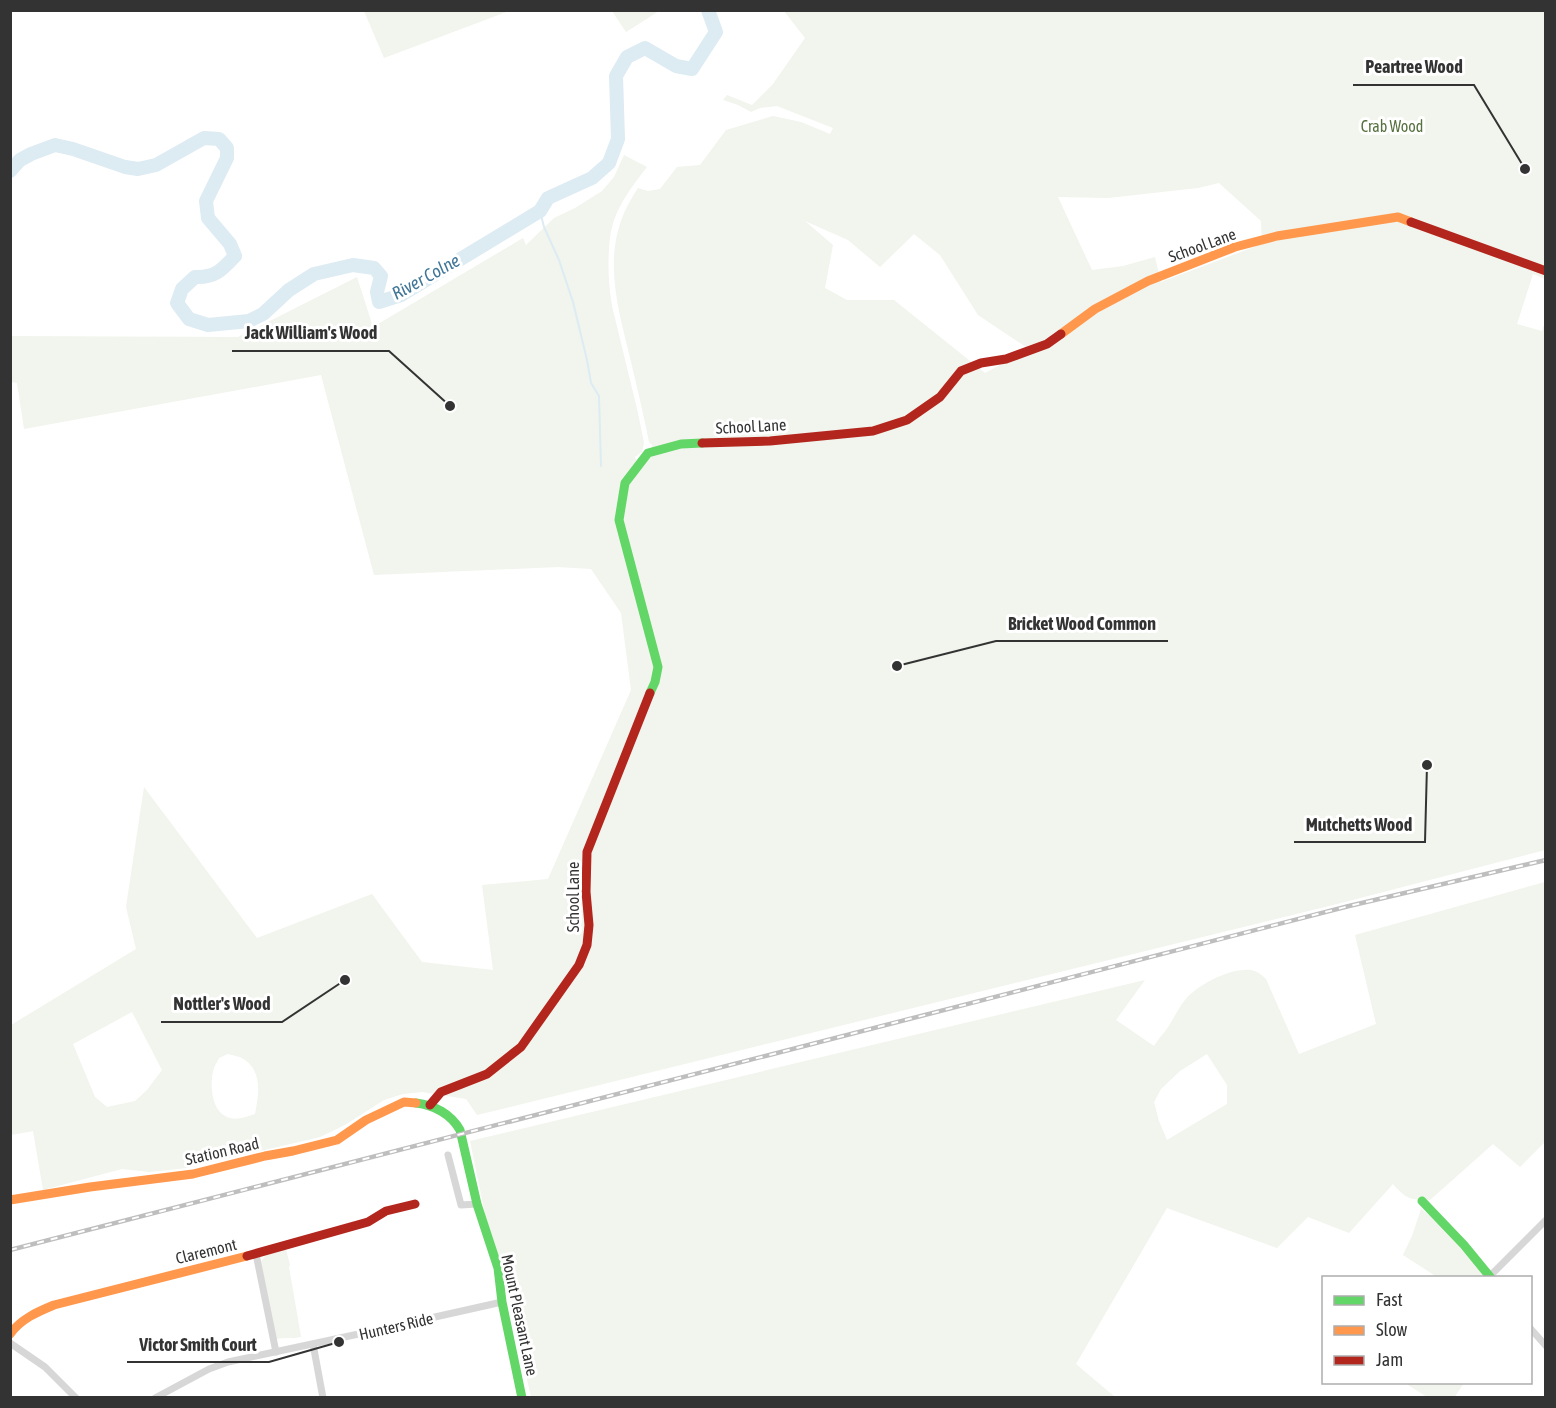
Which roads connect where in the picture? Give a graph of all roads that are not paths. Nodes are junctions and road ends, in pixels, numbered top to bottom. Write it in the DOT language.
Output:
graph roads {
  1 [pos="1545,271"];
  2 [pos="430,1106"];
  3 [pos="448,1155"];
  4 [pos="10,1200"];
  5 [pos="1422,1201"];
  6 [pos="415,1204"];
  7 [pos="477,1204"];
  8 [pos="1545,1220"];
  9 [pos="256,1254"];
  10 [pos="1489,1276"];
  11 [pos="1491,1276"];
  12 [pos="502,1302"];
  13 [pos="1532,1330"];
  14 [pos="10,1334"];
  15 [pos="10,1343"];
  16 [pos="313,1344"];
  17 [pos="1545,1346"];
  18 [pos="276,1352"];
  19 [pos="76,1398"];
  20 [pos="155,1398"];
  21 [pos="323,1398"];
  22 [pos="522,1398"];
  1 -- 2 [label="street, School Lane"];
  2 -- 4 [label="street, Station Road"];
  2 -- 7 [label="street, Mount Pleasant Lane"];
  3 -- 7 [label="street"];
  5 -- 10 [label="street"];
  6 -- 9 [label="street, Claremont"];
  7 -- 12 [label="street, Mount Pleasant Lane"];
  8 -- 11 [label="street"];
  9 -- 14 [label="street, Claremont"];
  9 -- 18 [label="street"];
  12 -- 16 [label="street, Hunters Ride"];
  12 -- 22 [label="street, Mount Pleasant Lane"];
  13 -- 17 [label="street"];
  15 -- 19 [label="street"];
  16 -- 18 [label="street, Hunters Ride"];
  16 -- 21 [label="street"];
  18 -- 20 [label="street, Hunters Ride"];
}
